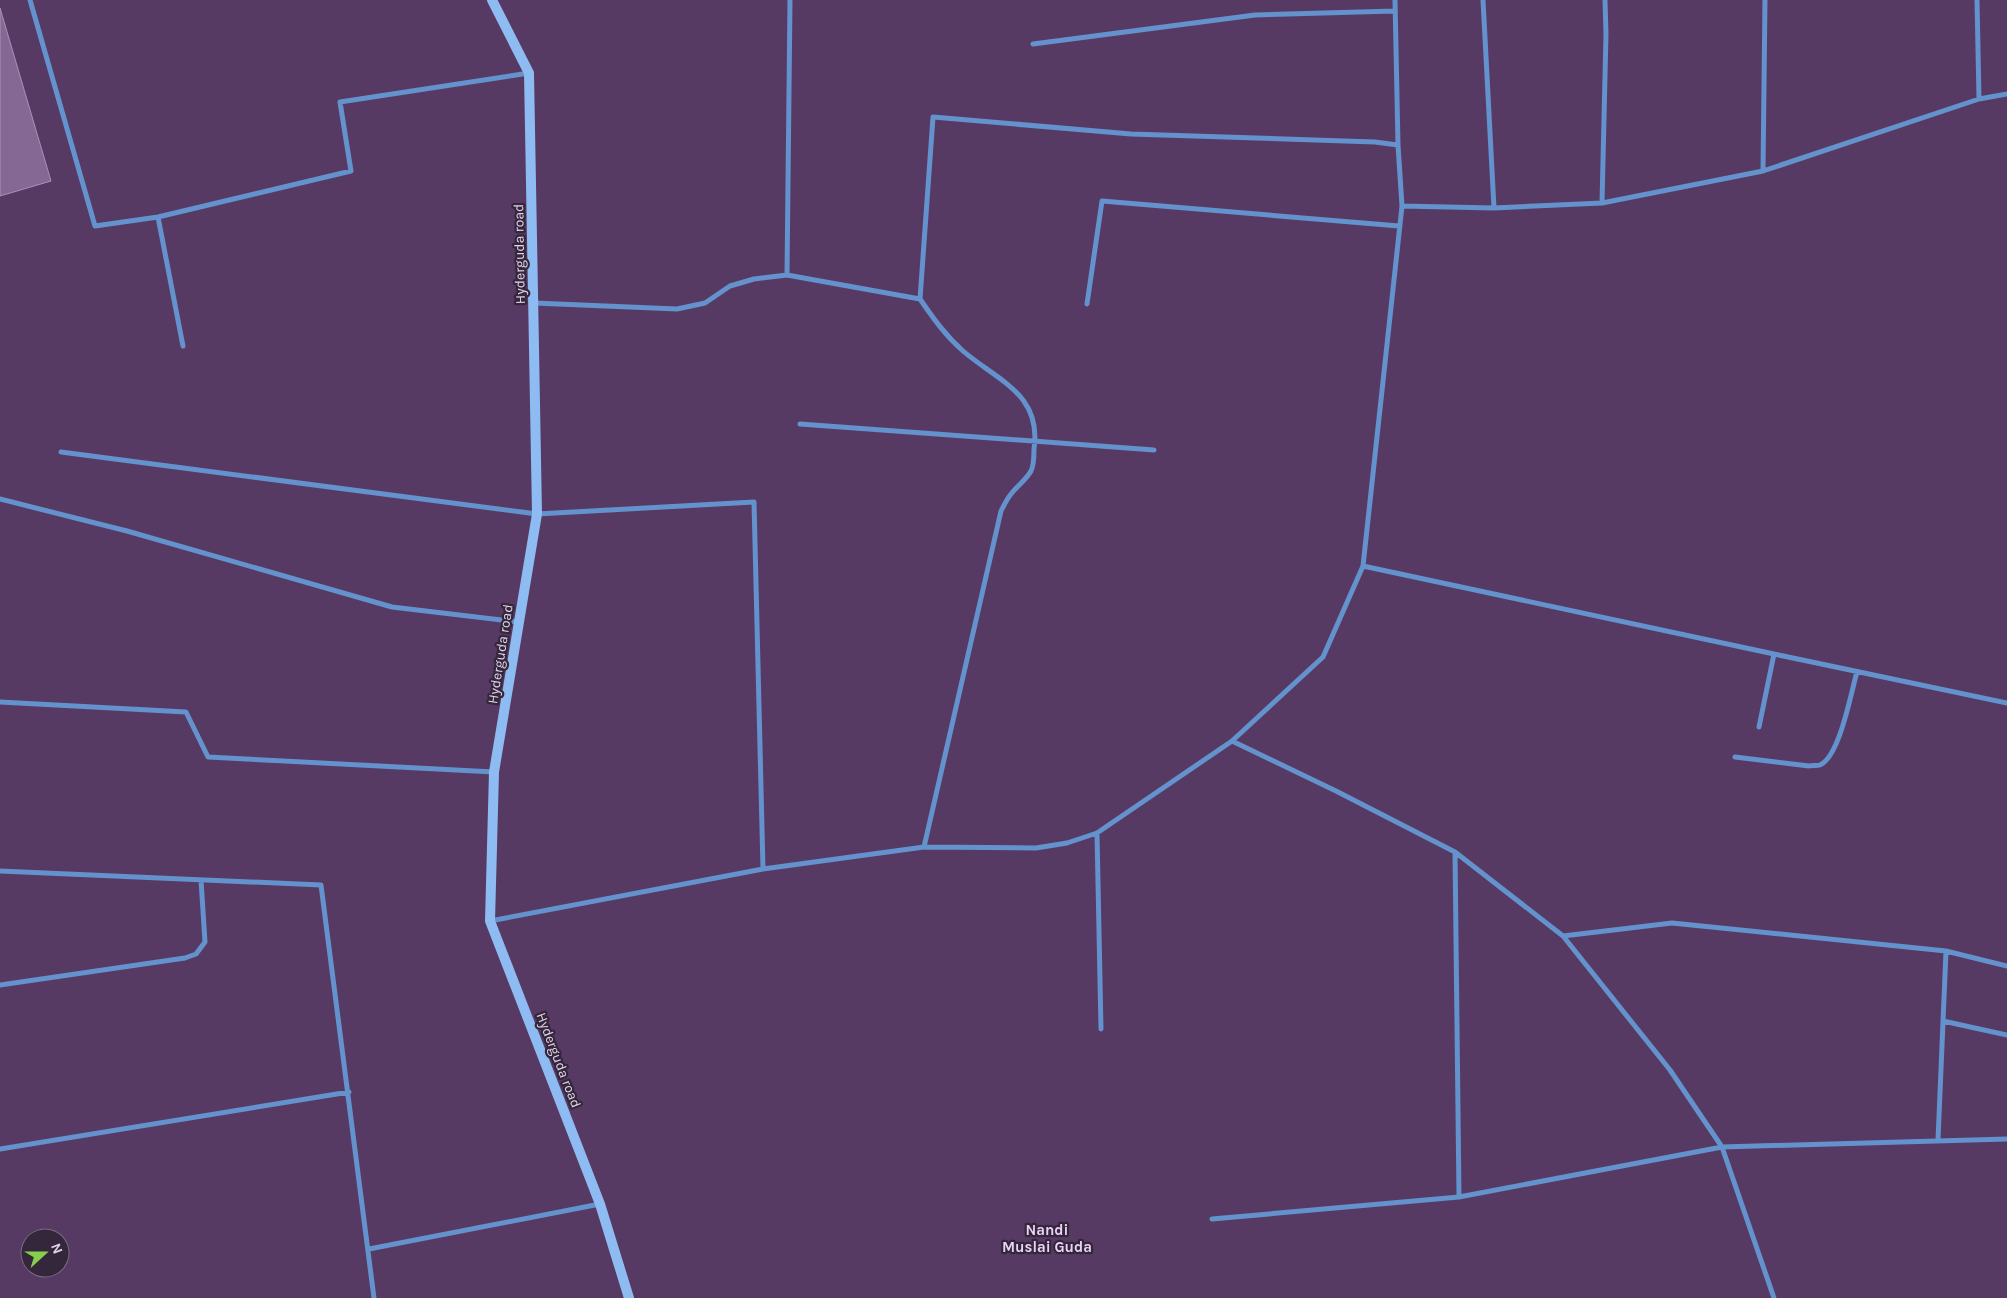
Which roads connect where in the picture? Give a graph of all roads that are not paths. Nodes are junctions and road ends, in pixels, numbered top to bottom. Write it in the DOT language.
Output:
graph roads {
  1 [pos="30,0"];
  2 [pos="492,0"];
  3 [pos="790,0"];
  4 [pos="1395,0"];
  5 [pos="1483,0"];
  6 [pos="1605,0"];
  7 [pos="1765,0"];
  8 [pos="1977,0"];
  9 [pos="1395,11"];
  10 [pos="1034,44"];
  11 [pos="529,73"];
  12 [pos="2007,94"];
  13 [pos="1979,99"];
  14 [pos="1398,145"];
  15 [pos="1763,171"];
  16 [pos="1602,203"];
  17 [pos="1402,206"];
  18 [pos="1494,208"];
  19 [pos="158,217"];
  20 [pos="1399,226"];
  21 [pos="787,275"];
  22 [pos="920,298"];
  23 [pos="534,303"];
  24 [pos="1087,304"];
  25 [pos="183,346"];
  26 [pos="800,424"];
  27 [pos="1036,440"];
  28 [pos="1154,450"];
  29 [pos="61,452"];
  30 [pos="0,499"];
  31 [pos="537,514"];
  32 [pos="1363,566"];
  33 [pos="519,622"];
  34 [pos="1774,654"];
  35 [pos="1856,672"];
  36 [pos="0,702"];
  37 [pos="2007,703"];
  38 [pos="1759,727"];
  39 [pos="1232,741"];
  40 [pos="1735,758"];
  41 [pos="494,772"];
  42 [pos="1097,833"];
  43 [pos="924,846"];
  44 [pos="1455,852"];
  45 [pos="762,870"];
  46 [pos="0,871"];
  47 [pos="201,880"];
  48 [pos="490,921"];
  49 [pos="1563,936"];
  50 [pos="1946,951"];
  51 [pos="2007,966"];
  52 [pos="0,985"];
  53 [pos="1943,1022"];
  54 [pos="1101,1029"];
  55 [pos="2007,1035"];
  56 [pos="349,1092"];
  57 [pos="2007,1139"];
  58 [pos="1938,1140"];
  59 [pos="1722,1147"];
  60 [pos="0,1149"];
  61 [pos="1459,1197"];
  62 [pos="600,1204"];
  63 [pos="1212,1219"];
  64 [pos="369,1249"];
  65 [pos="374,1298"];
  66 [pos="629,1298"];
  67 [pos="1774,1298"];
  1 -- 19 [label="street"];
  2 -- 11 [label="street, Hyderguda road"];
  3 -- 21 [label="street"];
  4 -- 9 [label="street"];
  5 -- 18 [label="street"];
  6 -- 16 [label="street"];
  7 -- 15 [label="street"];
  8 -- 13 [label="street"];
  9 -- 10 [label="street"];
  9 -- 14 [label="street"];
  11 -- 19 [label="street"];
  11 -- 23 [label="street, Hyderguda road"];
  12 -- 13 [label="street"];
  13 -- 15 [label="street"];
  14 -- 17 [label="street"];
  14 -- 22 [label="street"];
  15 -- 16 [label="street"];
  16 -- 18 [label="street"];
  17 -- 18 [label="street"];
  17 -- 20 [label="street"];
  19 -- 25 [label="street"];
  20 -- 24 [label="street"];
  20 -- 32 [label="street"];
  21 -- 22 [label="street"];
  21 -- 23 [label="street"];
  22 -- 27 [label="street"];
  23 -- 31 [label="street, Hyderguda road"];
  26 -- 27 [label="street"];
  27 -- 28 [label="street"];
  27 -- 43 [label="street"];
  29 -- 31 [label="street"];
  30 -- 33 [label="street"];
  31 -- 33 [label="street, Hyderguda road"];
  31 -- 45 [label="street"];
  32 -- 34 [label="street"];
  32 -- 39 [label="street"];
  33 -- 41 [label="street, Hyderguda road"];
  34 -- 35 [label="street"];
  34 -- 38 [label="street"];
  35 -- 37 [label="street"];
  35 -- 40 [label="street"];
  36 -- 41 [label="street"];
  39 -- 42 [label="street"];
  39 -- 44 [label="street"];
  41 -- 48 [label="street, Hyderguda road"];
  42 -- 43 [label="street"];
  42 -- 54 [label="street"];
  43 -- 45 [label="street"];
  44 -- 49 [label="street"];
  44 -- 61 [label="street"];
  45 -- 48 [label="street"];
  46 -- 47 [label="street"];
  47 -- 52 [label="street"];
  47 -- 56 [label="street"];
  48 -- 62 [label="street, Hyderguda road"];
  49 -- 50 [label="street"];
  49 -- 59 [label="street"];
  50 -- 51 [label="street"];
  50 -- 53 [label="street"];
  53 -- 55 [label="street"];
  53 -- 58 [label="street"];
  56 -- 60 [label="street"];
  56 -- 64 [label="street"];
  57 -- 58 [label="street"];
  58 -- 59 [label="street"];
  59 -- 61 [label="street"];
  59 -- 67 [label="street"];
  61 -- 63 [label="street"];
  62 -- 64 [label="street"];
  62 -- 66 [label="street, Hyderguda road"];
  64 -- 65 [label="street"];
}
